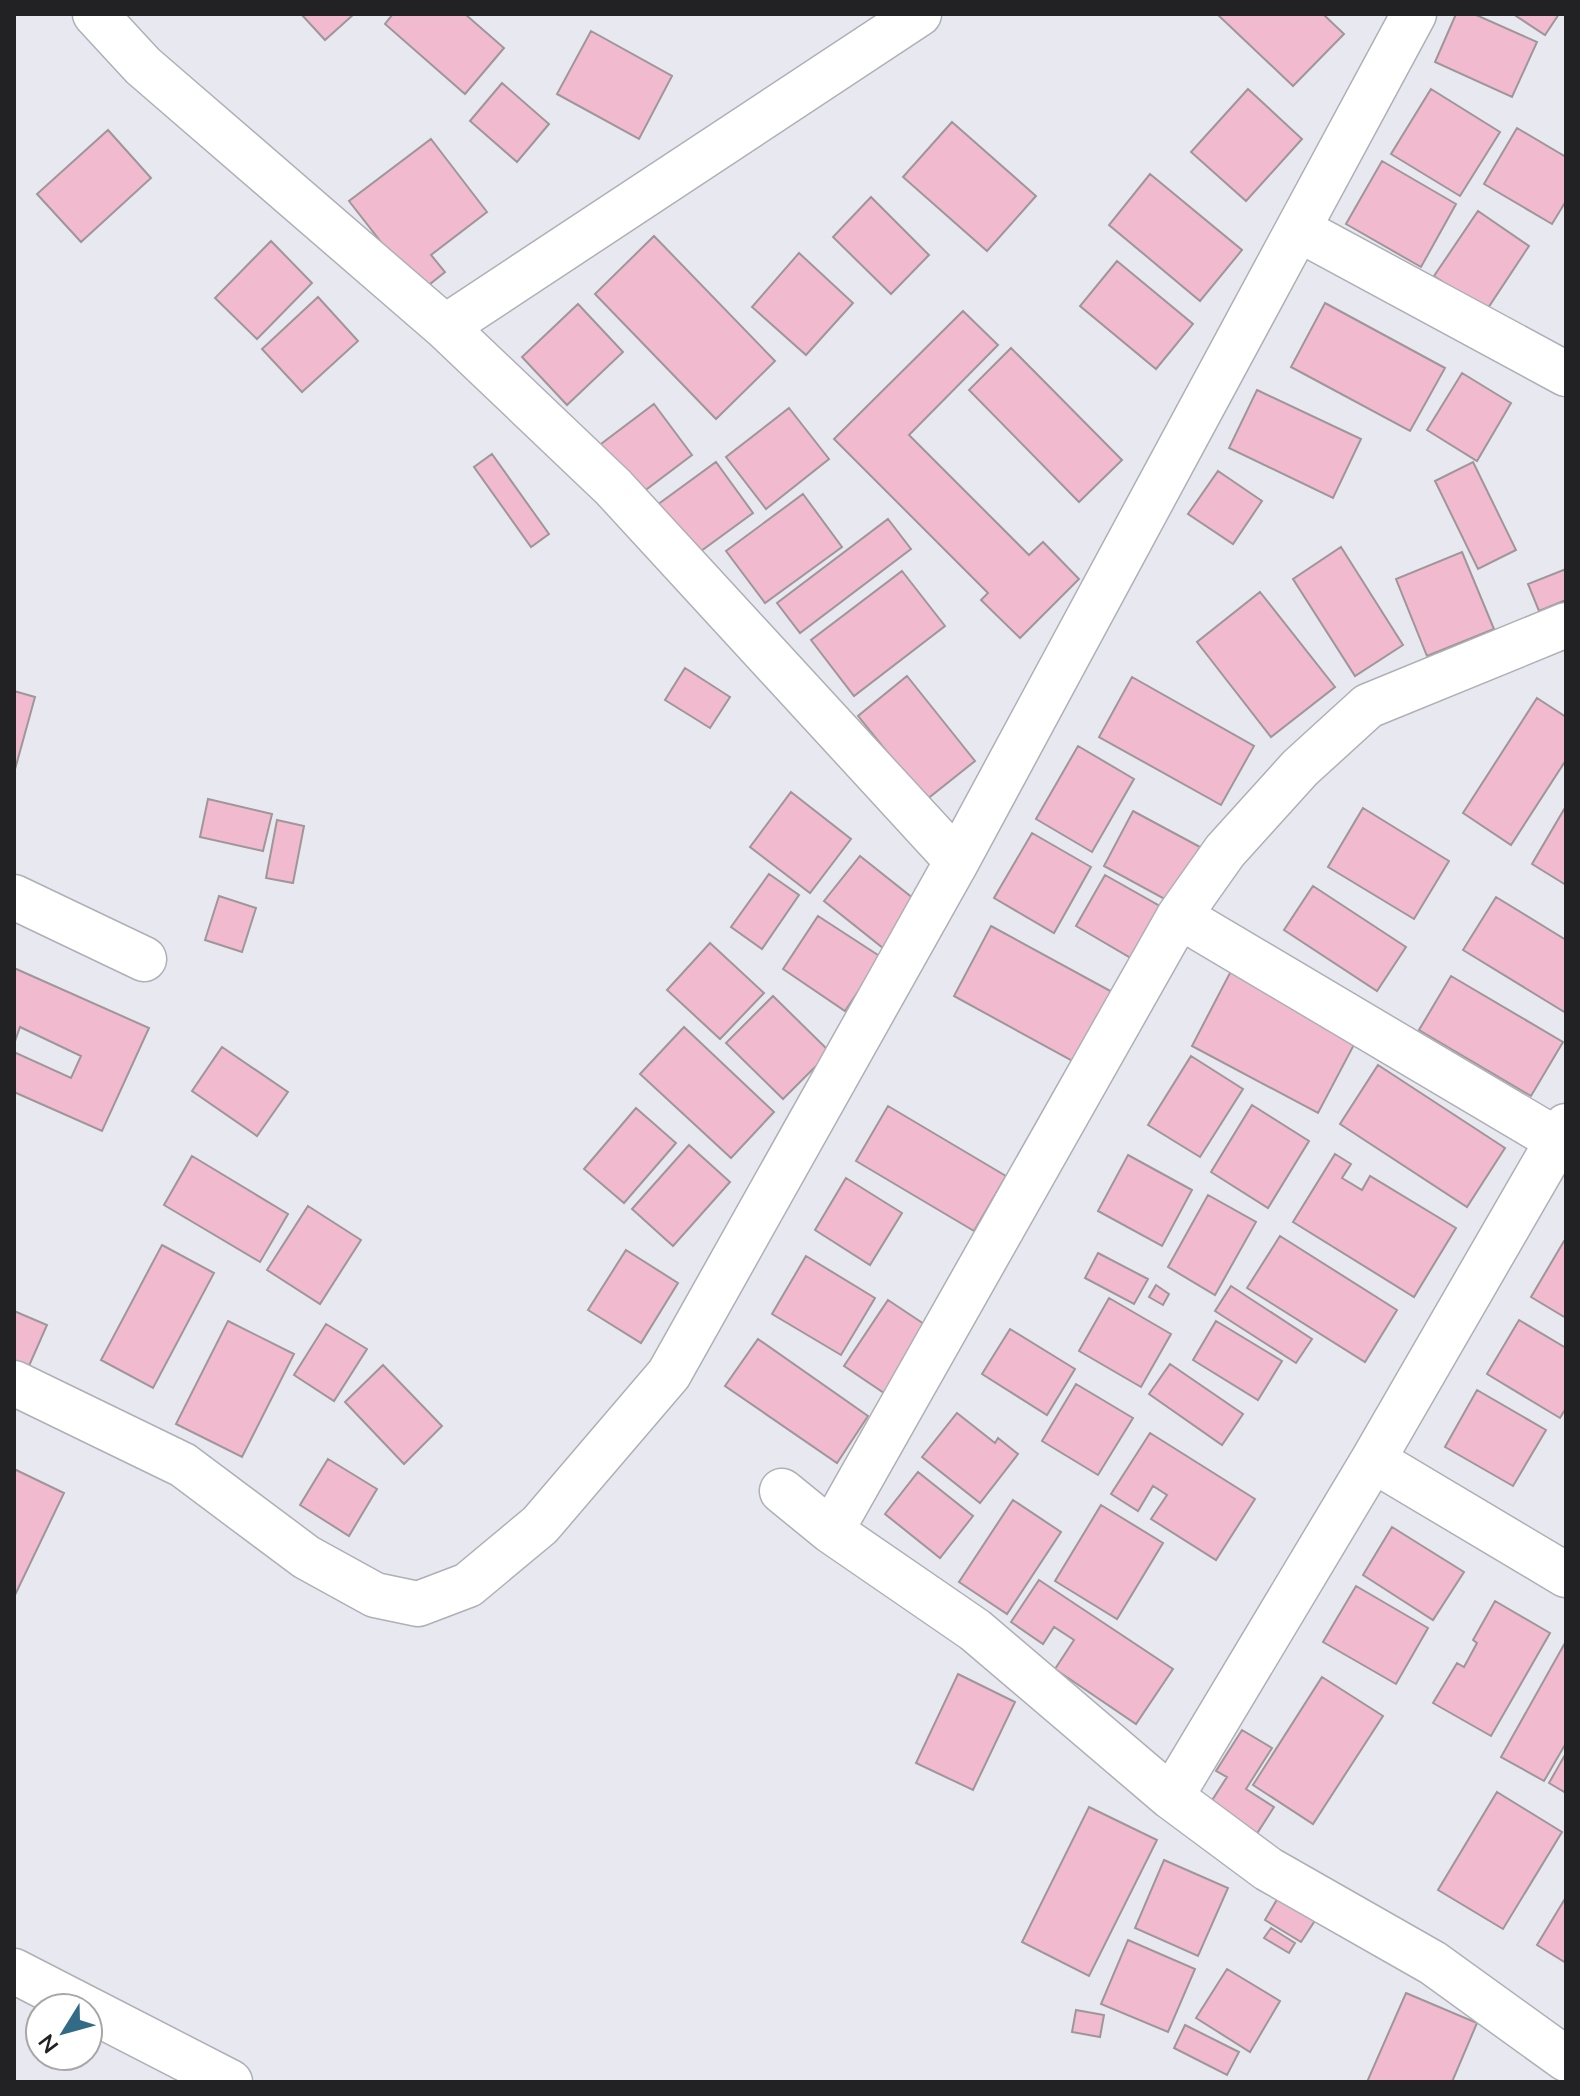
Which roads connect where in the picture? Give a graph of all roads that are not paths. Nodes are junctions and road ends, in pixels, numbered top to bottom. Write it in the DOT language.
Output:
graph roads {
  1 [pos="95,14"];
  2 [pos="919,14"];
  3 [pos="1414,14"];
  4 [pos="1298,229"];
  5 [pos="445,327"];
  6 [pos="1566,374"];
  7 [pos="1566,625"];
  8 [pos="957,861"];
  9 [pos="14,897"];
  10 [pos="1179,916"];
  11 [pos="144,959"];
  12 [pos="1562,1133"];
  13 [pos="14,1383"];
  14 [pos="1373,1460"];
  15 [pos="782,1491"];
  16 [pos="831,1531"];
  17 [pos="1566,1575"];
  18 [pos="1171,1797"];
  19 [pos="14,1971"];
  20 [pos="55,1992"];
  21 [pos="104,2017"];
  22 [pos="1566,2059"];
  23 [pos="230,2082"];
  1 -- 5 [label="street"];
  2 -- 5 [label="street"];
  3 -- 4 [label="street"];
  4 -- 6 [label="street"];
  4 -- 8 [label="street"];
  5 -- 8 [label="street"];
  7 -- 10 [label="street"];
  8 -- 13 [label="street"];
  9 -- 11 [label="street"];
  10 -- 12 [label="street"];
  10 -- 16 [label="street"];
  12 -- 14 [label="street"];
  14 -- 17 [label="street"];
  14 -- 18 [label="street"];
  15 -- 16 [label="street"];
  16 -- 18 [label="street"];
  18 -- 22 [label="street"];
  19 -- 20 [label="street"];
  21 -- 23 [label="street"];
}
